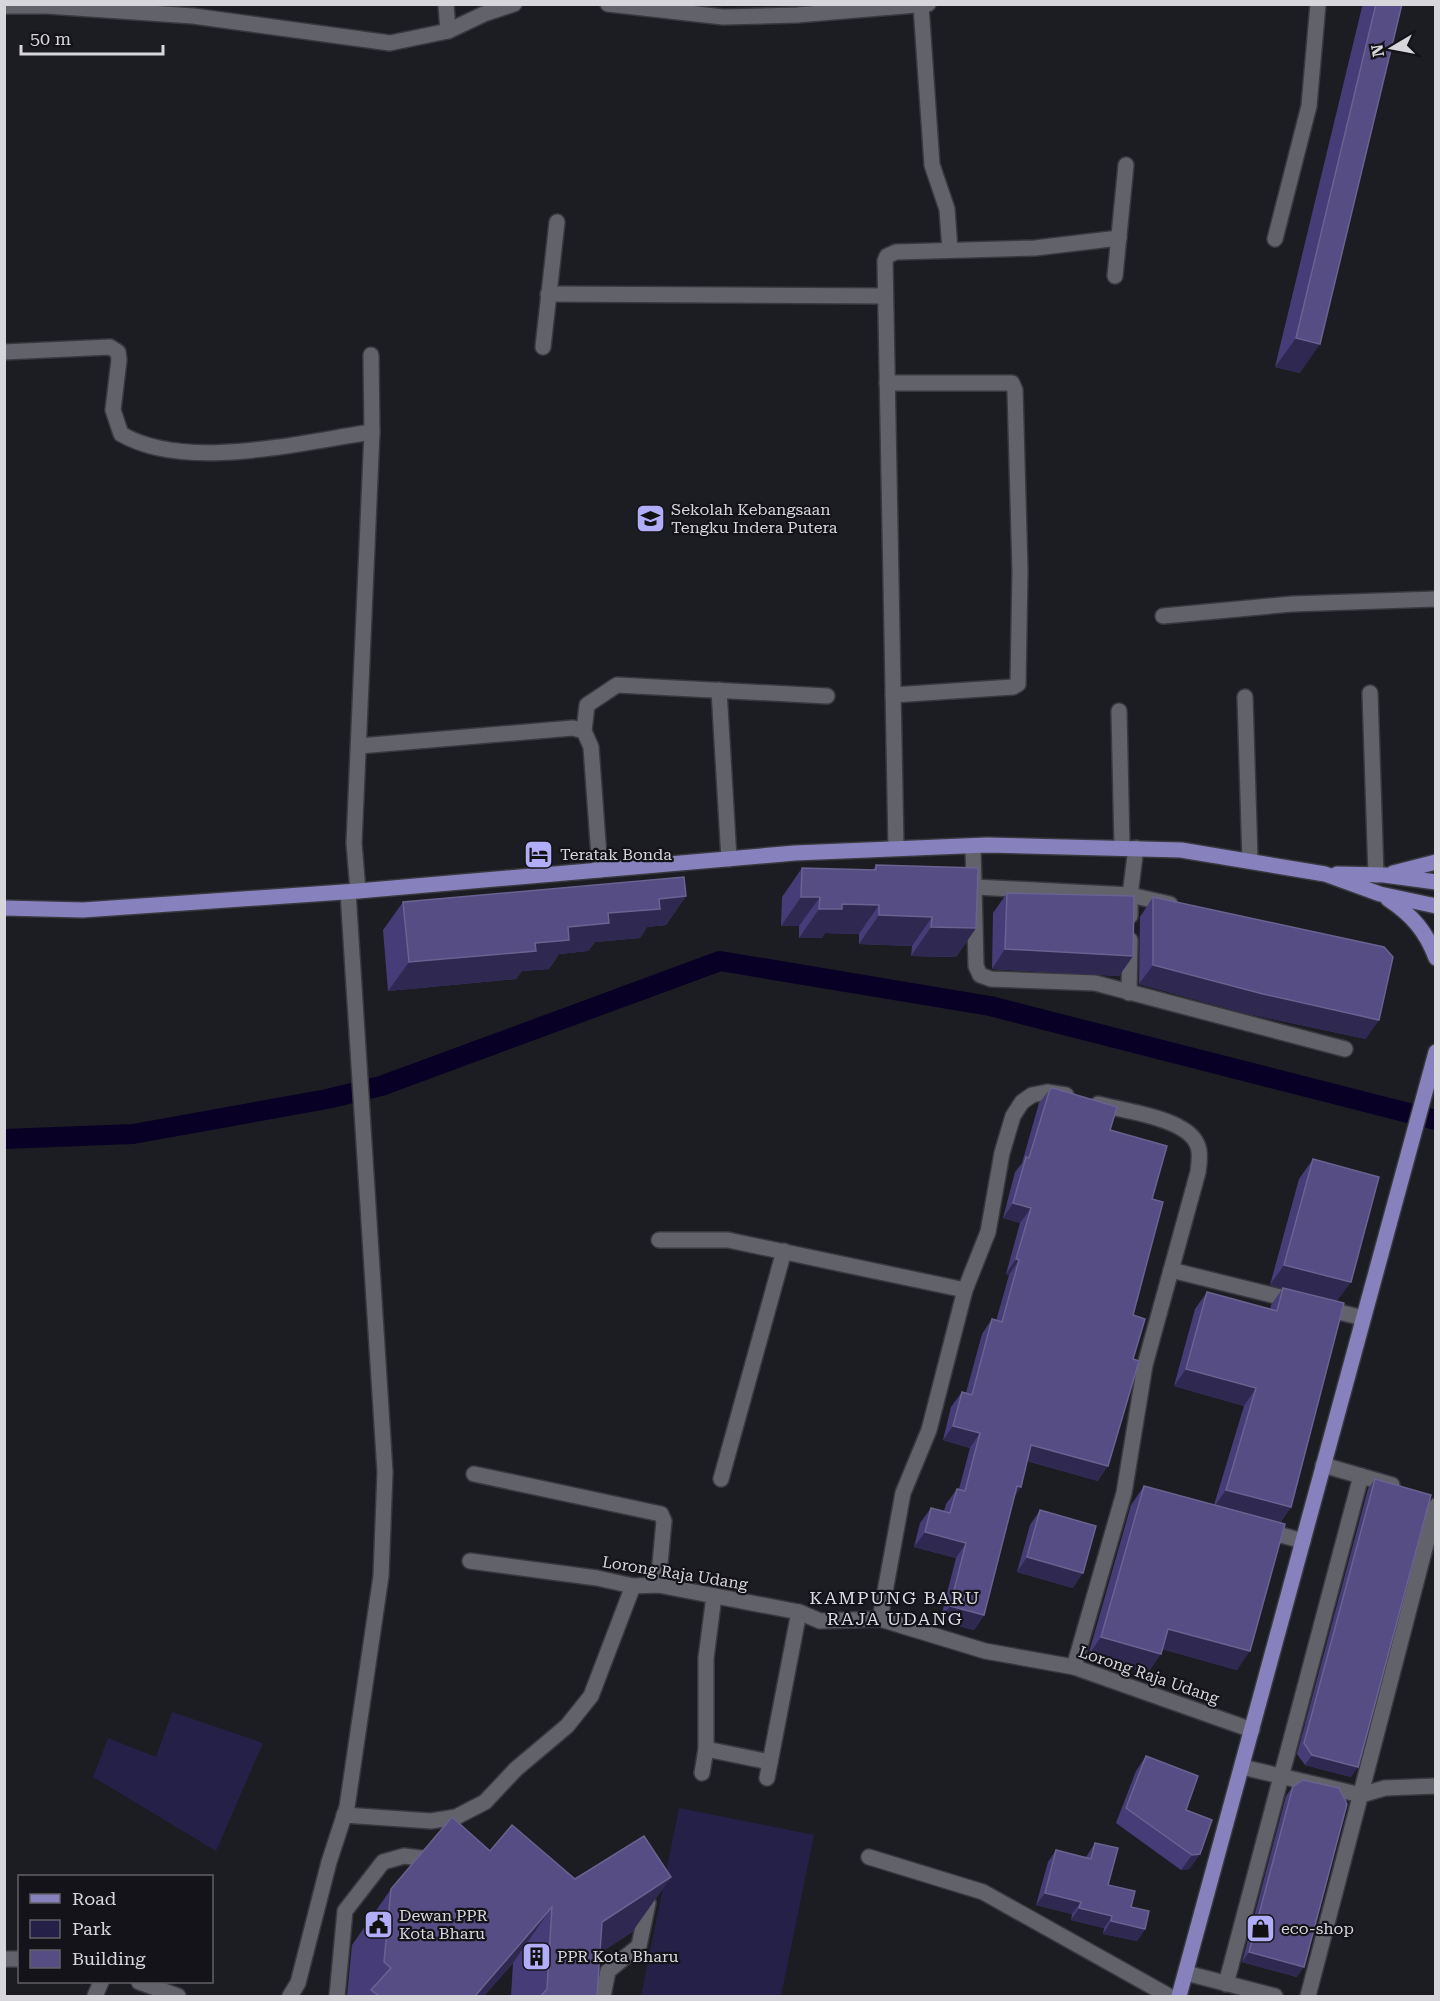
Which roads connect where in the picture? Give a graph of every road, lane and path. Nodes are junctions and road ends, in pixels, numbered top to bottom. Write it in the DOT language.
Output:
graph roads {
  1 [pos="446,4"];
  2 [pos="514,4"];
  3 [pos="608,4"];
  4 [pos="1318,4"];
  5 [pos="47,5"];
  6 [pos="924,5"];
  7 [pos="4,6"];
  8 [pos="838,8"];
  9 [pos="214,11"];
  10 [pos="448,31"];
  11 [pos="1126,165"];
  12 [pos="557,222"];
  13 [pos="1119,238"];
  14 [pos="1275,239"];
  15 [pos="950,250"];
  16 [pos="1115,276"];
  17 [pos="548,294"];
  18 [pos="885,296"];
  19 [pos="543,347"];
  20 [pos="4,352"];
  21 [pos="371,355"];
  22 [pos="886,383"];
  23 [pos="372,432"];
  24 [pos="1436,599"];
  25 [pos="1163,616"];
  26 [pos="718,690"];
  27 [pos="1370,693"];
  28 [pos="893,695"];
  29 [pos="827,696"];
  30 [pos="1245,697"];
  31 [pos="1119,711"];
  32 [pos="584,731"];
  33 [pos="359,746"];
  34 [pos="973,846"];
  35 [pos="1129,847"];
  36 [pos="896,848"];
  37 [pos="729,859"];
  38 [pos="1250,860"];
  39 [pos="1436,862"];
  40 [pos="600,870"];
  41 [pos="1325,874"];
  42 [pos="1380,875"];
  43 [pos="1436,882"];
  44 [pos="975,887"];
  45 [pos="353,891"];
  46 [pos="1130,894"];
  47 [pos="1380,894"];
  48 [pos="1436,906"];
  49 [pos="4,908"];
  50 [pos="1186,908"];
  51 [pos="1436,958"];
  52 [pos="1129,993"];
  53 [pos="1345,1049"];
  54 [pos="1436,1052"];
  55 [pos="659,1240"];
  56 [pos="784,1251"];
  57 [pos="1171,1270"];
  58 [pos="965,1290"];
  59 [pos="1363,1318"];
  60 [pos="1323,1465"];
  61 [pos="474,1474"];
  62 [pos="1361,1476"];
  63 [pos="721,1479"];
  64 [pos="1407,1489"];
  65 [pos="1433,1499"];
  66 [pos="1247,1526"];
  67 [pos="1303,1541"];
  68 [pos="471,1561"];
  69 [pos="658,1585"];
  70 [pos="633,1586"];
  71 [pos="714,1596"];
  72 [pos="799,1612"];
  73 [pos="880,1619"];
  74 [pos="1074,1667"];
  75 [pos="1252,1730"];
  76 [pos="706,1749"];
  77 [pos="1242,1767"];
  78 [pos="702,1773"];
  79 [pos="1281,1776"];
  80 [pos="1436,1786"];
  81 [pos="1361,1795"];
  82 [pos="344,1815"];
  83 [pos="869,1857"];
  84 [pos="450,1862"];
  85 [pos="634,1884"];
  86 [pos="1186,1973"];
  87 [pos="142,1983"];
  88 [pos="1226,1984"];
  89 [pos="178,1996"];
  90 [pos="290,1996"];
  91 [pos="337,1996"];
  92 [pos="603,1996"];
  93 [pos="1169,1996"];
  94 [pos="1179,1996"];
  95 [pos="1275,1996"];
  96 [pos="1308,1996"];
  1 -- 10 [label="street"];
  2 -- 10 [label="street"];
  3 -- 8 [label="street"];
  4 -- 14 [label="street"];
  5 -- 7 [label="street"];
  5 -- 9 [label="street"];
  6 -- 8 [label="street"];
  6 -- 15 [label="street"];
  9 -- 10 [label="street"];
  11 -- 13 [label="street"];
  12 -- 17 [label="street"];
  13 -- 15 [label="street"];
  13 -- 16 [label="street"];
  15 -- 18 [label="street"];
  17 -- 18 [label="street"];
  17 -- 19 [label="street"];
  18 -- 22 [label="street"];
  20 -- 23 [label="street"];
  21 -- 23 [label="street"];
  22 -- 28 [label="street"];
  22 -- 28 [label="street"];
  23 -- 33 [label="street"];
  24 -- 25 [label="street"];
  26 -- 29 [label="street"];
  26 -- 32 [label="street"];
  26 -- 37 [label="street"];
  27 -- 42 [label="street"];
  28 -- 36 [label="street"];
  30 -- 38 [label="street"];
  31 -- 35 [label="street"];
  32 -- 33 [label="street"];
  32 -- 40 [label="street"];
  33 -- 45 [label="street"];
  34 -- 35 [label="main road"];
  34 -- 36 [label="main road"];
  34 -- 44 [label="street"];
  35 -- 38 [label="main road"];
  35 -- 46 [label="street"];
  36 -- 37 [label="main road"];
  37 -- 40 [label="main road"];
  38 -- 41 [label="main road"];
  39 -- 42 [label="main road"];
  40 -- 45 [label="main road"];
  41 -- 42 [label="main road"];
  41 -- 47 [label="main road"];
  42 -- 43 [label="main road"];
  44 -- 46 [label="street"];
  44 -- 52 [label="street"];
  45 -- 49 [label="main road"];
  45 -- 82 [label="street"];
  46 -- 50 [label="street"];
  46 -- 52 [label="street"];
  47 -- 48 [label="main road"];
  47 -- 51 [label="main road"];
  52 -- 53 [label="street"];
  54 -- 59 [label="main road"];
  55 -- 56 [label="street"];
  56 -- 58 [label="street"];
  56 -- 63 [label="street"];
  57 -- 58 [label="street"];
  57 -- 59 [label="street"];
  57 -- 74 [label="street"];
  58 -- 73 [label="street"];
  59 -- 60 [label="main road"];
  60 -- 62 [label="street"];
  60 -- 67 [label="main road"];
  61 -- 69 [label="street"];
  62 -- 64 [label="street"];
  62 -- 79 [label="street"];
  65 -- 81 [label="street"];
  66 -- 67 [label="street"];
  67 -- 75 [label="main road"];
  68 -- 70 [label="street, Lorong Raja Udang"];
  69 -- 70 [label="street, Lorong Raja Udang"];
  69 -- 71 [label="street, Lorong Raja Udang"];
  70 -- 82 [label="street"];
  71 -- 72 [label="street, Lorong Raja Udang"];
  71 -- 76 [label="street"];
  72 -- 73 [label="street, Lorong Raja Udang"];
  72 -- 76 [label="street"];
  73 -- 74 [label="street, Lorong Raja Udang"];
  74 -- 75 [label="street, Lorong Raja Udang"];
  75 -- 77 [label="main road"];
  76 -- 78 [label="street"];
  77 -- 79 [label="street"];
  77 -- 86 [label="main road"];
  79 -- 81 [label="street"];
  79 -- 88 [label="street"];
  80 -- 81 [label="street"];
  81 -- 96 [label="street"];
  82 -- 90 [label="street"];
  83 -- 93 [label="street"];
  84 -- 91 [label="street"];
  85 -- 92 [label="street"];
  86 -- 88 [label="street"];
  86 -- 94 [label="main road"];
  87 -- 89 [label="street"];
  88 -- 95 [label="street"];
}
